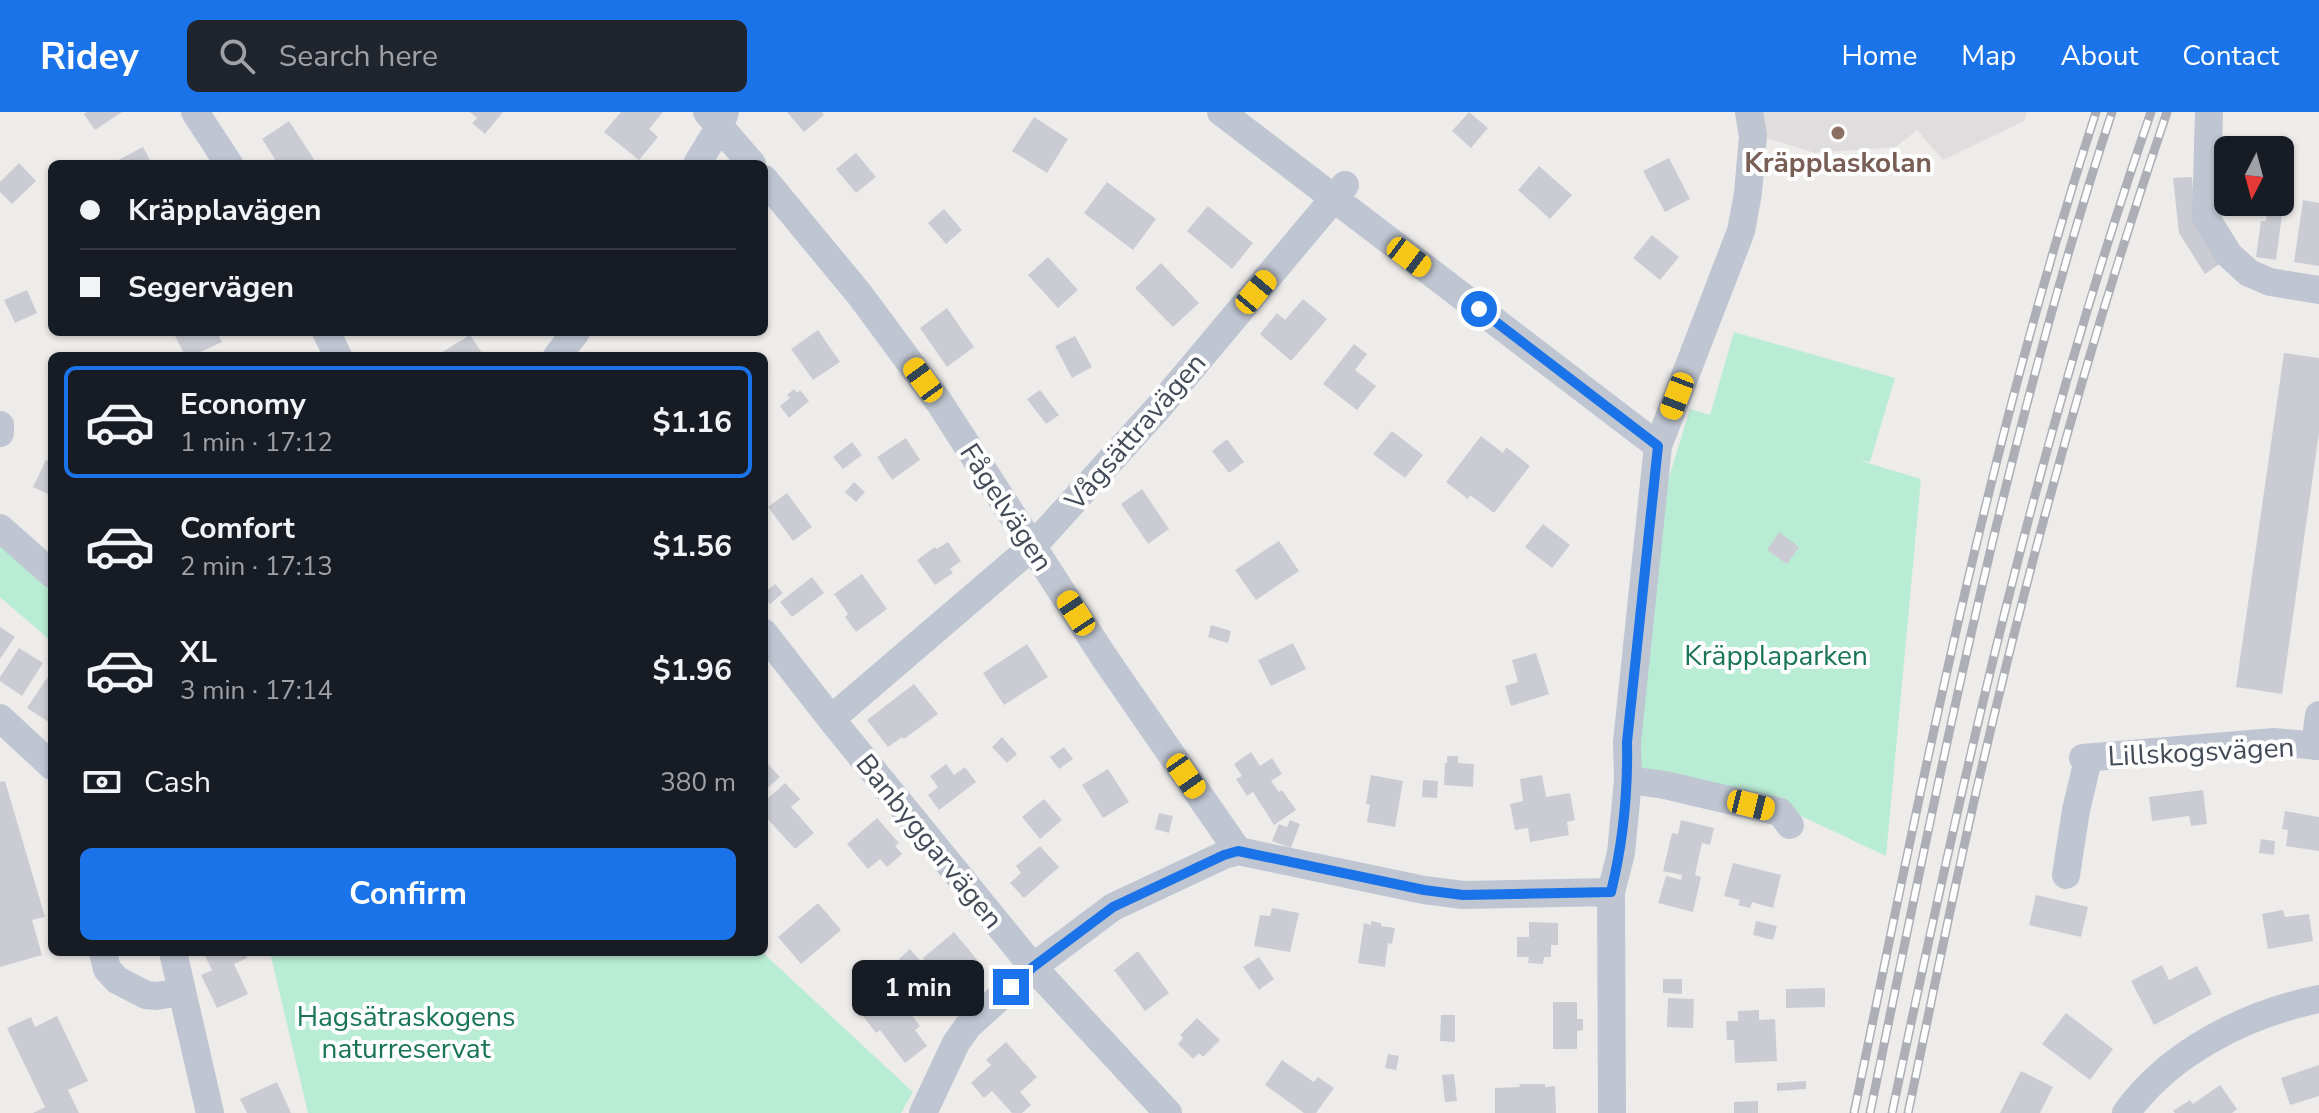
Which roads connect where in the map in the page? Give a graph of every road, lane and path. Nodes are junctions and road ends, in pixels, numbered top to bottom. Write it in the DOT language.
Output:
graph roads {
  1 [pos="195,112"];
  2 [pos="1221,112"];
  3 [pos="1749,112"];
  4 [pos="2209,112"];
  5 [pos="717,117"];
  6 [pos="226,160"];
  7 [pos="699,160"];
  8 [pos="749,160"];
  9 [pos="768,184"];
  10 [pos="1339,192"];
  11 [pos="2319,290"];
  12 [pos="573,336"];
  13 [pos="560,352"];
  14 [pos="0,425"];
  15 [pos="0,433"];
  16 [pos="1658,446"];
  17 [pos="0,528"];
  18 [pos="1033,546"];
  19 [pos="48,570"];
  20 [pos="768,638"];
  21 [pos="2319,715"];
  22 [pos="0,718"];
  23 [pos="831,719"];
  24 [pos="2317,746"];
  25 [pos="48,762"];
  26 [pos="1628,780"];
  27 [pos="1790,825"];
  28 [pos="1238,851"];
  29 [pos="2066,875"];
  30 [pos="1611,892"];
  31 [pos="104,956"];
  32 [pos="174,956"];
  33 [pos="1033,967"];
  34 [pos="182,992"];
  35 [pos="2319,999"];
  36 [pos="210,1113"];
  37 [pos="923,1113"];
  38 [pos="1168,1113"];
  39 [pos="1612,1113"];
  40 [pos="2126,1113"];
  1 -- 6 [label="street"];
  2 -- 10 [label="street"];
  3 -- 16 [label="street"];
  4 -- 11 [label="street"];
  5 -- 7 [label="street"];
  5 -- 8 [label="street"];
  9 -- 18 [label="street, Fågelvägen"];
  10 -- 16 [label="street"];
  10 -- 18 [label="street, Vågsättravägen"];
  12 -- 13 [label="street"];
  14 -- 15 [label="street"];
  16 -- 26 [label="street"];
  17 -- 19 [label="street"];
  18 -- 23 [label="street, Vågsättravägen"];
  18 -- 28 [label="street, Fågelvägen"];
  20 -- 23 [label="street, Banbyggarvägen"];
  21 -- 24 [label="street"];
  22 -- 25 [label="street"];
  23 -- 33 [label="street, Banbyggarvägen"];
  24 -- 29 [label="street, Lillskogsvägen"];
  26 -- 27 [label="street"];
  26 -- 30 [label="street"];
  28 -- 30 [label="street"];
  28 -- 33 [label="street"];
  30 -- 39 [label="street"];
  31 -- 34 [label="street"];
  32 -- 34 [label="street"];
  33 -- 37 [label="street"];
  33 -- 38 [label="street, Banbyggarvägen"];
  34 -- 36 [label="street"];
  35 -- 40 [label="street"];
}
